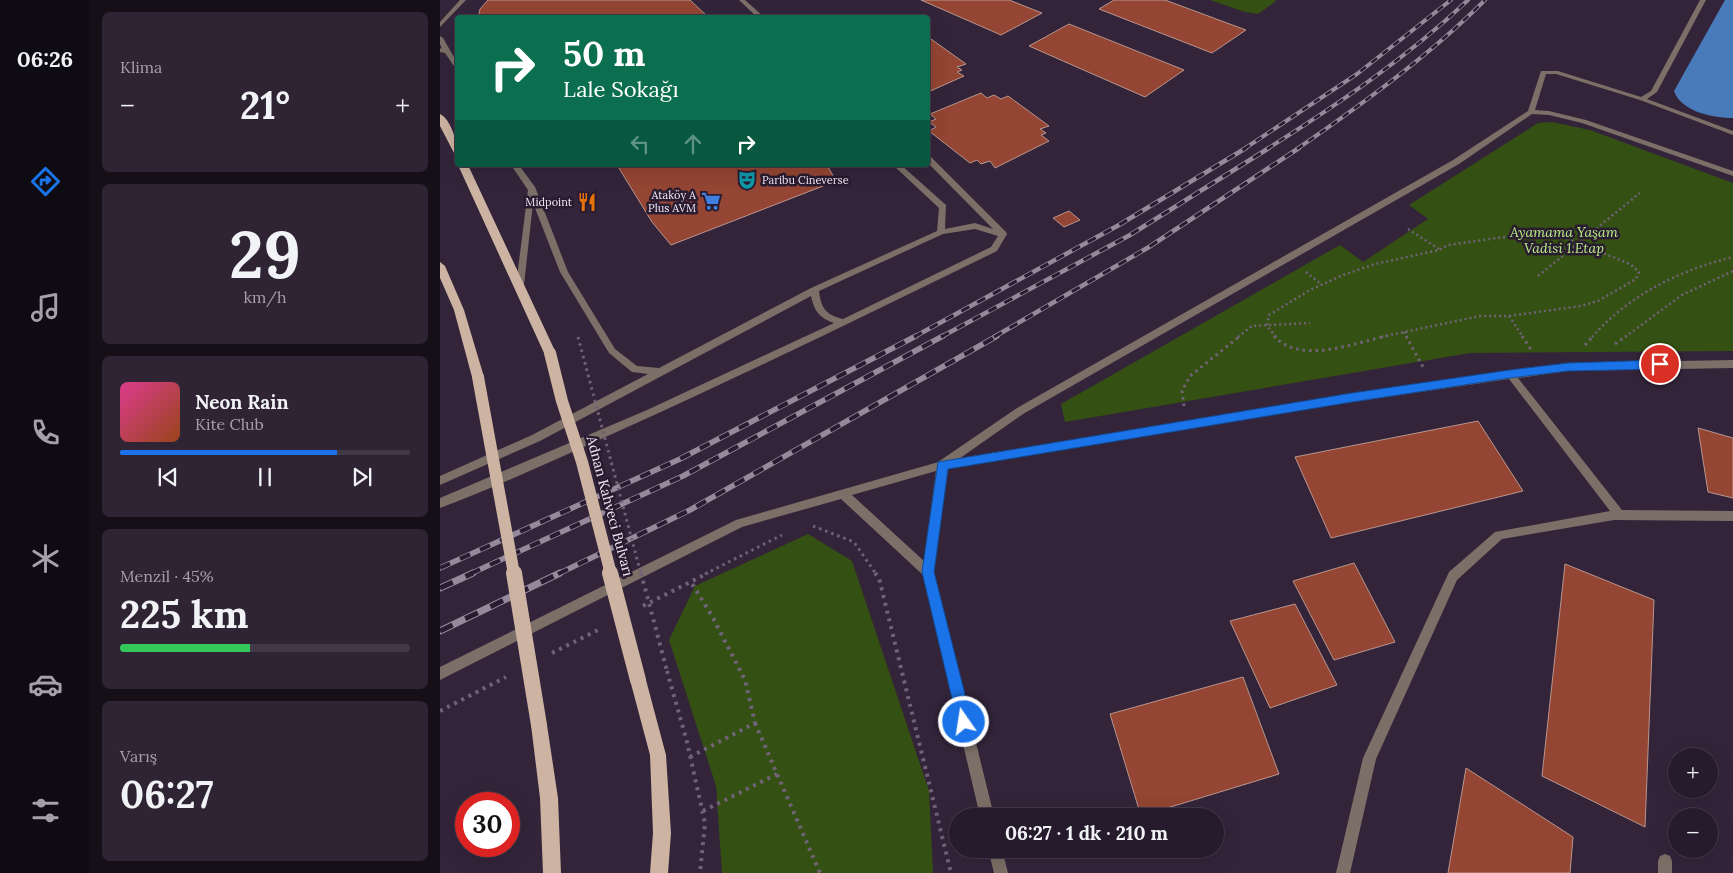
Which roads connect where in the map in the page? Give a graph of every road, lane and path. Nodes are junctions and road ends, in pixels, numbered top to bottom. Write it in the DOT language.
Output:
graph roads {
  1 [pos="463,0"];
  2 [pos="742,0"];
  3 [pos="1703,0"];
  4 [pos="759,15"];
  5 [pos="440,25"];
  6 [pos="440,38"];
  7 [pos="440,50"];
  8 [pos="448,52"];
  9 [pos="455,65"];
  10 [pos="1642,98"];
  11 [pos="1531,112"];
  12 [pos="440,117"];
  13 [pos="1733,133"];
  14 [pos="455,147"];
  15 [pos="930,161"];
  16 [pos="464,167"];
  17 [pos="516,167"];
  18 [pos="899,167"];
  19 [pos="1733,174"];
  20 [pos="531,187"];
  21 [pos="1640,193"];
  22 [pos="1408,229"];
  23 [pos="941,232"];
  24 [pos="1003,234"];
  25 [pos="1580,242"];
  26 [pos="1439,250"];
  27 [pos="1733,257"];
  28 [pos="440,266"];
  29 [pos="1306,271"];
  30 [pos="1733,271"];
  31 [pos="1538,276"];
  32 [pos="1321,284"];
  33 [pos="520,285"];
  34 [pos="814,290"];
  35 [pos="1509,316"];
  36 [pos="844,322"];
  37 [pos="1310,323"];
  38 [pos="1267,326"];
  39 [pos="1404,332"];
  40 [pos="578,337"];
  41 [pos="1733,364"];
  42 [pos="1606,365"];
  43 [pos="1568,367"];
  44 [pos="1544,370"];
  45 [pos="659,372"];
  46 [pos="1510,374"];
  47 [pos="1434,386"];
  48 [pos="1187,425"];
  49 [pos="942,465"];
  50 [pos="440,481"];
  51 [pos="842,493"];
  52 [pos="440,503"];
  53 [pos="1619,515"];
  54 [pos="1733,516"];
  55 [pos="806,523"];
  56 [pos="788,532"];
  57 [pos="928,572"];
  58 [pos="691,582"];
  59 [pos="639,608"];
  60 [pos="605,626"];
  61 [pos="544,657"];
  62 [pos="440,674"];
  63 [pos="509,675"];
  64 [pos="440,711"];
  65 [pos="755,723"];
  66 [pos="690,758"];
  67 [pos="777,774"];
  68 [pos="985,808"];
  69 [pos="703,811"];
  70 [pos="997,858"];
  71 [pos="552,873"];
  72 [pos="659,873"];
  73 [pos="700,873"];
  74 [pos="820,873"];
  75 [pos="951,873"];
  76 [pos="1001,873"];
  77 [pos="1343,873"];
  1 -- 5 [label="street"];
  2 -- 4 [label="street"];
  3 -- 10 [label="street"];
  6 -- 8 [label="street"];
  7 -- 8 [label="street"];
  8 -- 9 [label="street"];
  10 -- 11 [label="street"];
  10 -- 13 [label="street"];
  11 -- 19 [label="street"];
  11 -- 49 [label="street"];
  12 -- 14 [label="main road"];
  15 -- 24 [label="street"];
  16 -- 33 [label="main road, Adnan Kahveci Bulvarı"];
  17 -- 20 [label="street"];
  18 -- 23 [label="street"];
  20 -- 33 [label="street"];
  20 -- 45 [label="street"];
  21 -- 25 [label="path"];
  22 -- 26 [label="path"];
  23 -- 24 [label="street"];
  23 -- 34 [label="street"];
  24 -- 36 [label="street"];
  25 -- 26 [label="path"];
  25 -- 31 [label="path"];
  25 -- 35 [label="path"];
  26 -- 32 [label="path"];
  27 -- 43 [label="path"];
  28 -- 71 [label="main road, bridge"];
  29 -- 32 [label="path"];
  30 -- 42 [label="path"];
  32 -- 38 [label="path"];
  33 -- 72 [label="main road, Adnan Kahveci Bulvarı, bridge"];
  34 -- 36 [label="street"];
  34 -- 45 [label="street"];
  35 -- 39 [label="path"];
  35 -- 44 [label="path"];
  36 -- 52 [label="street"];
  37 -- 38 [label="path"];
  38 -- 39 [label="path"];
  38 -- 48 [label="path"];
  39 -- 47 [label="path"];
  40 -- 66 [label="path, bridge"];
  41 -- 42 [label="street"];
  42 -- 43 [label="street"];
  43 -- 44 [label="street"];
  44 -- 46 [label="street"];
  45 -- 50 [label="street"];
  46 -- 47 [label="street"];
  46 -- 53 [label="street"];
  47 -- 48 [label="street"];
  48 -- 49 [label="street"];
  49 -- 51 [label="street"];
  49 -- 57 [label="street"];
  51 -- 57 [label="street"];
  51 -- 62 [label="street"];
  53 -- 54 [label="street"];
  53 -- 77 [label="street"];
  55 -- 75 [label="path"];
  56 -- 58 [label="path"];
  57 -- 68 [label="street"];
  58 -- 59 [label="path"];
  58 -- 65 [label="path"];
  60 -- 61 [label="path"];
  63 -- 64 [label="path"];
  65 -- 66 [label="path"];
  65 -- 67 [label="path"];
  66 -- 69 [label="path"];
  67 -- 69 [label="path"];
  67 -- 74 [label="path"];
  69 -- 73 [label="path"];
  70 -- 76 [label="street"];
}
